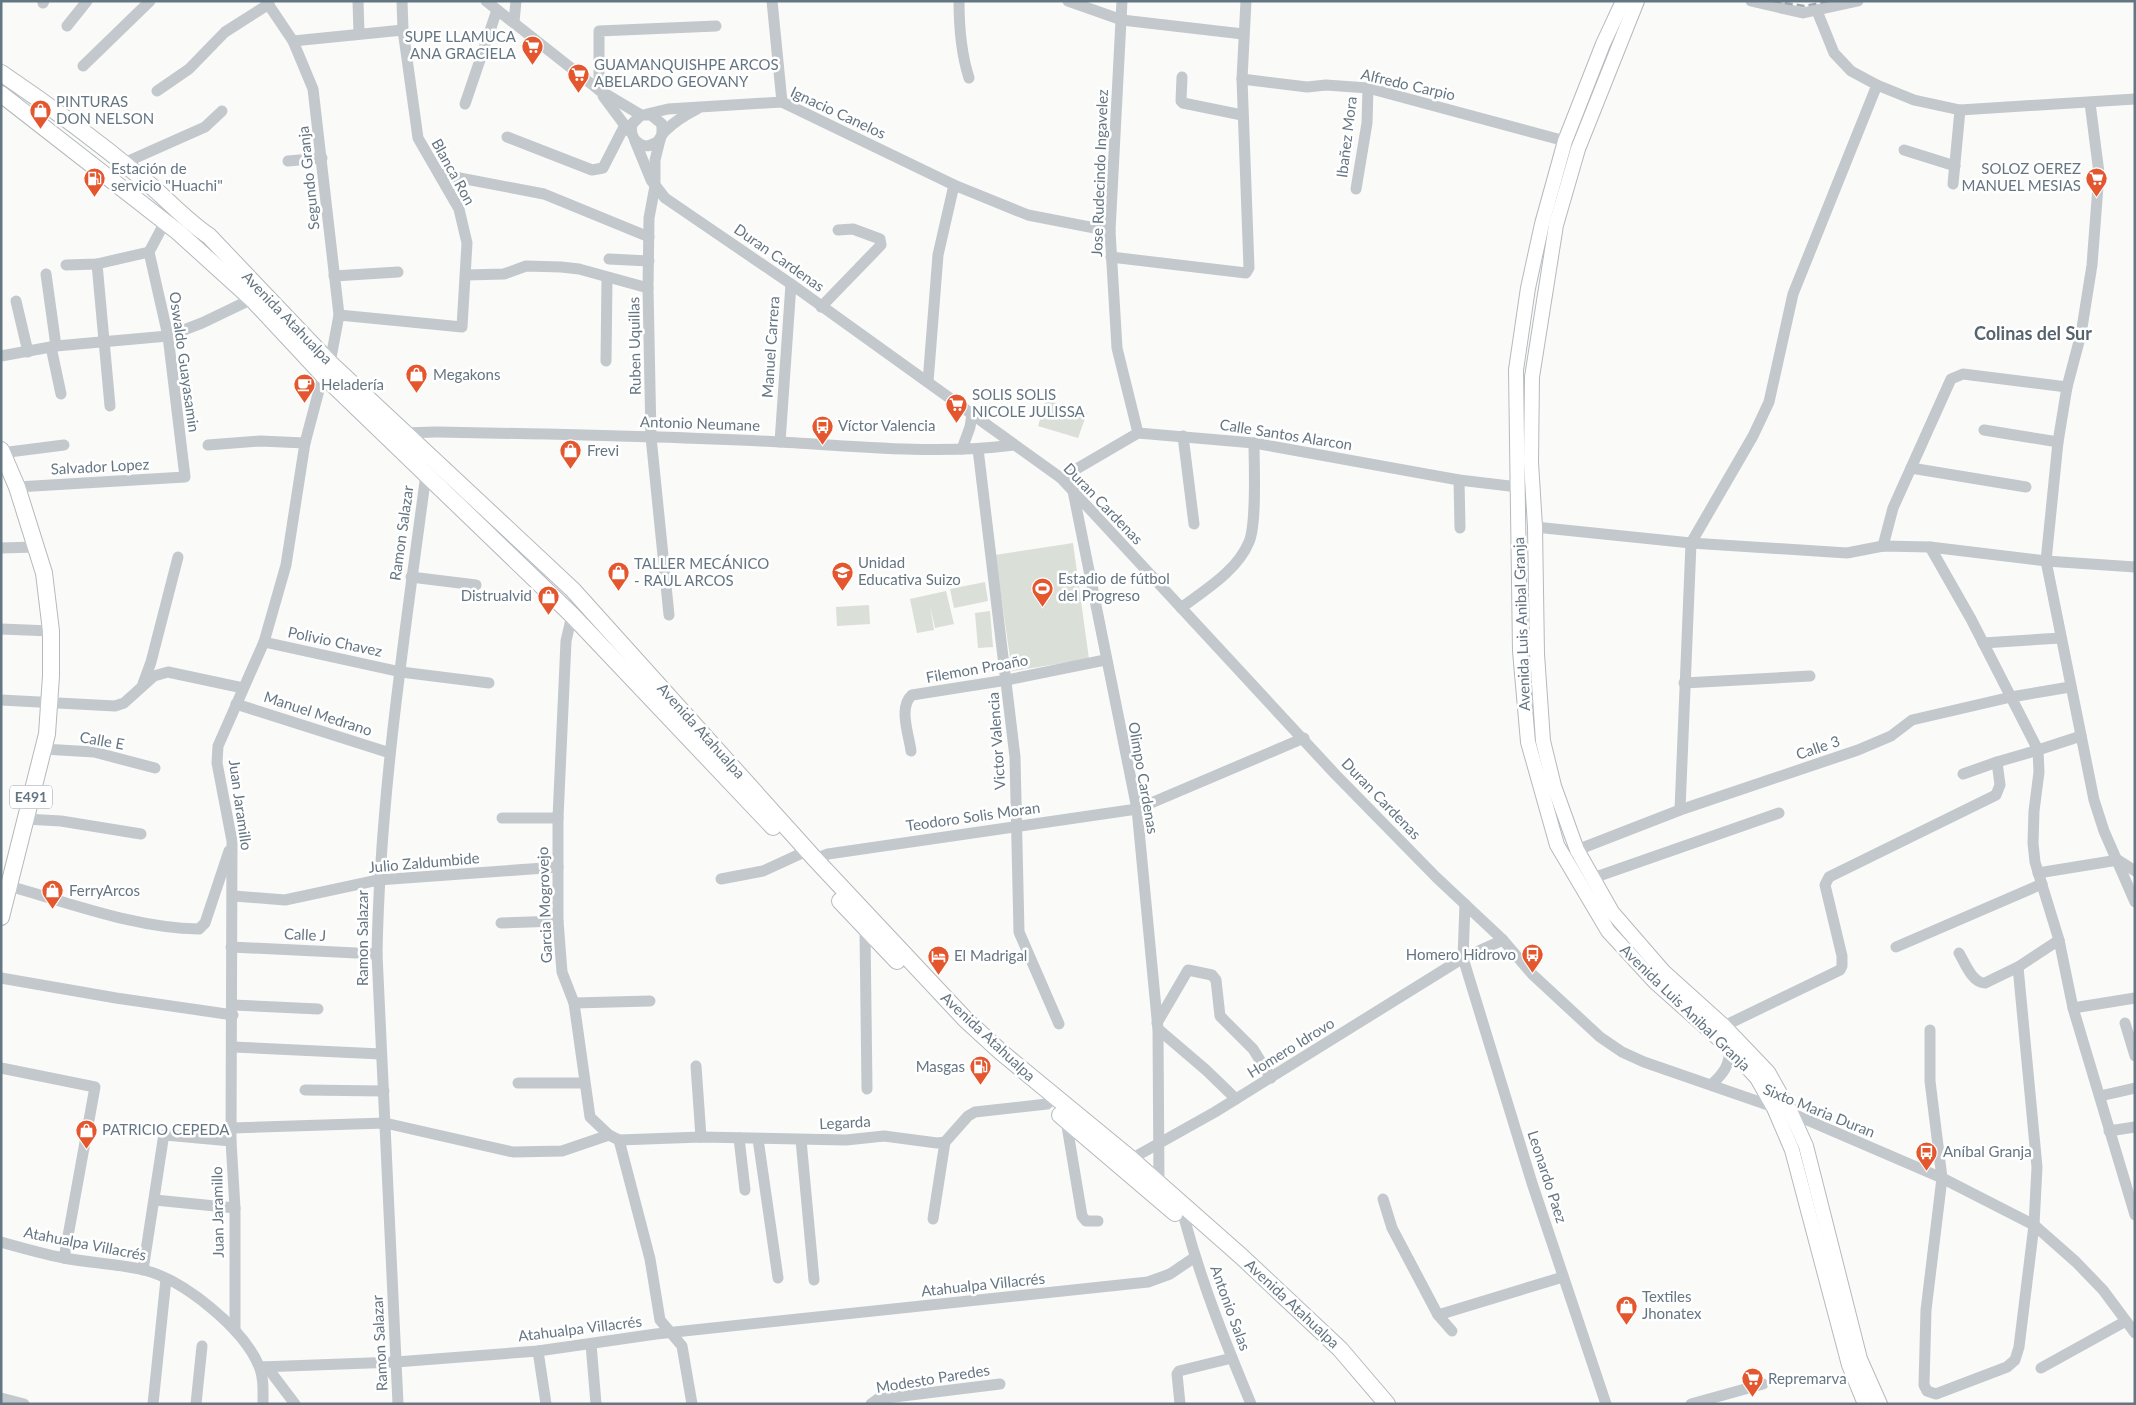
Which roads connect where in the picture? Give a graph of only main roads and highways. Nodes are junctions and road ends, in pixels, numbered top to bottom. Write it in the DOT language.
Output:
graph roads {
  1 [pos="1623,1"];
  2 [pos="1637,1"];
  3 [pos="1,73"];
  4 [pos="1,94"];
  5 [pos="22,96"];
  6 [pos="178,225"];
  7 [pos="327,369"];
  8 [pos="2,452"];
  9 [pos="807,856"];
  10 [pos="1,917"];
  11 [pos="1051,1100"];
  12 [pos="1375,1404"];
  13 [pos="1387,1404"];
  14 [pos="1866,1404"];
  15 [pos="1880,1404"];
  1 -- 14 [label="main road, Avenida Luis Anibal Granja"];
  2 -- 15 [label="main road, Avenida Luis Anibal Granja"];
  3 -- 6 [label="highway, Avenida Atahualpa"];
  4 -- 6 [label="highway, Avenida Atahualpa"];
  5 -- 6 [label="highway"];
  6 -- 7 [label="highway, Avenida Atahualpa"];
  6 -- 7 [label="highway, Avenida Atahualpa"];
  7 -- 9 [label="highway, Avenida Atahualpa"];
  7 -- 9 [label="highway, Avenida Atahualpa"];
  8 -- 10 [label="highway, E491"];
  9 -- 11 [label="highway, Avenida Atahualpa"];
  9 -- 11 [label="highway, Avenida Atahualpa"];
  11 -- 12 [label="highway, Avenida Atahualpa"];
  11 -- 13 [label="highway, Avenida Atahualpa"];
}
